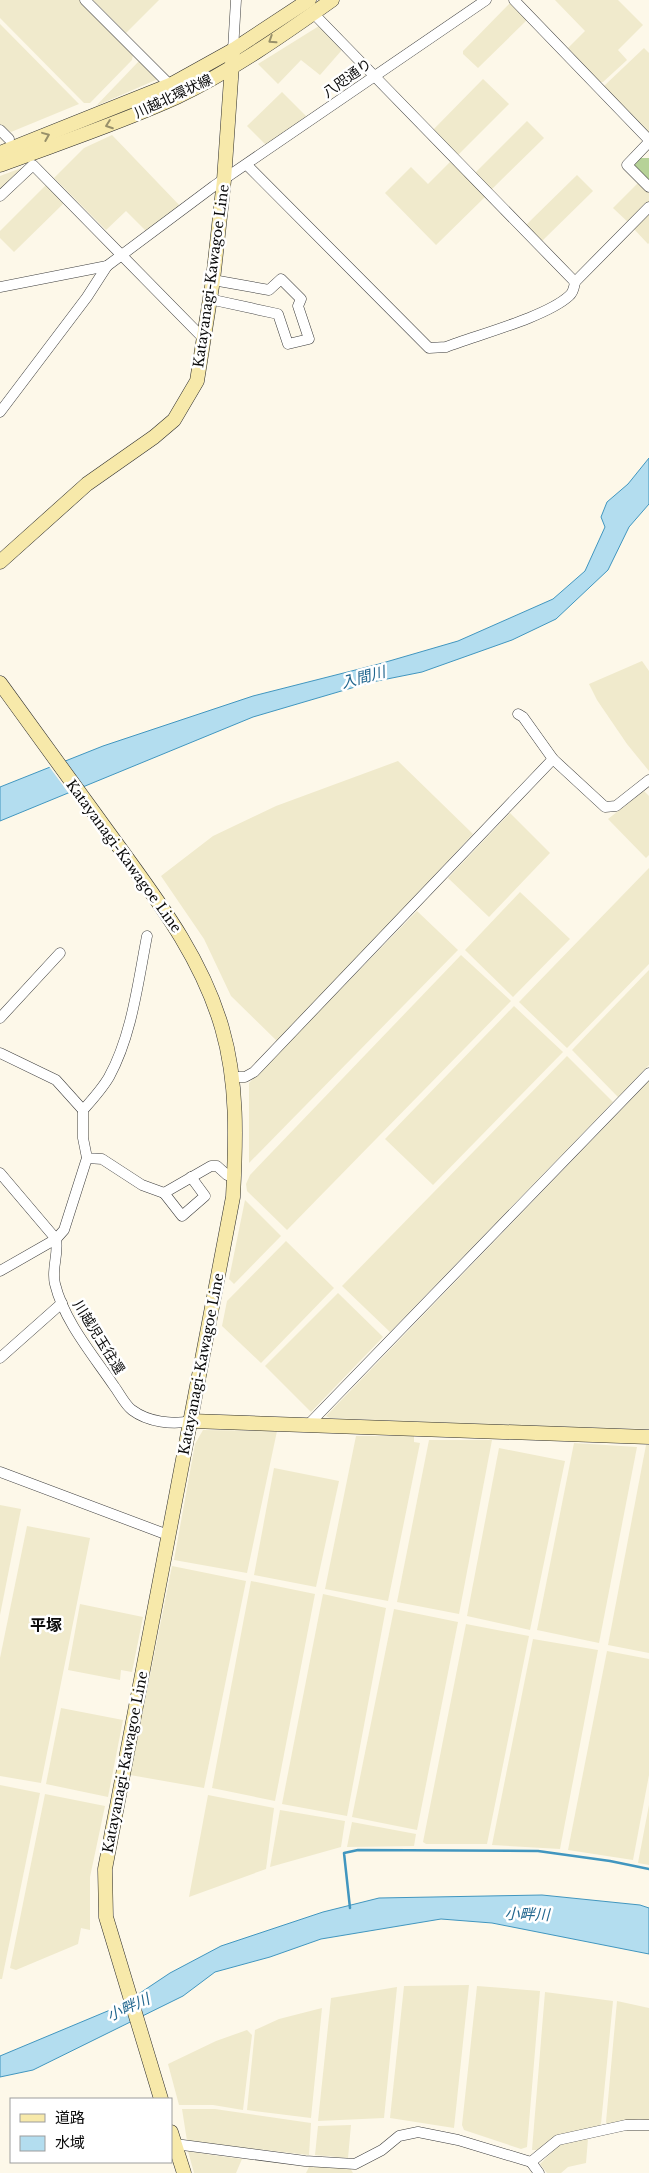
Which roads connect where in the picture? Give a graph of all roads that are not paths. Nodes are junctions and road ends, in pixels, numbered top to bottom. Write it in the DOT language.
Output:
graph roads {
  1 [pos="86,0"];
  2 [pos="236,0"];
  3 [pos="332,0"];
  4 [pos="486,0"];
  5 [pos="514,0"];
  6 [pos="306,4"];
  7 [pos="233,50"];
  8 [pos="232,66"];
  9 [pos="374,75"];
  10 [pos="170,85"];
  11 [pos="0,130"];
  12 [pos="9,139"];
  13 [pos="649,141"];
  14 [pos="0,154"];
  15 [pos="0,165"];
  16 [pos="247,165"];
  17 [pos="224,180"];
  18 [pos="649,187"];
  19 [pos="0,196"];
  20 [pos="649,207"];
  21 [pos="122,253"];
  22 [pos="107,266"];
  23 [pos="213,280"];
  24 [pos="575,282"];
  25 [pos="0,287"];
  26 [pos="209,299"];
  27 [pos="204,339"];
  28 [pos="0,412"];
  29 [pos="0,562"];
  30 [pos="0,684"];
  31 [pos="518,714"];
  32 [pos="553,759"];
  33 [pos="649,780"];
  34 [pos="148,936"];
  35 [pos="60,953"];
  36 [pos="0,1018"];
  37 [pos="0,1053"];
  38 [pos="649,1073"];
  39 [pos="232,1077"];
  40 [pos="83,1110"];
  41 [pos="87,1158"];
  42 [pos="0,1173"];
  43 [pos="234,1176"];
  44 [pos="191,1177"];
  45 [pos="164,1193"];
  46 [pos="56,1239"];
  47 [pos="0,1271"];
  48 [pos="62,1303"];
  49 [pos="0,1358"];
  50 [pos="190,1421"];
  51 [pos="308,1425"];
  52 [pos="649,1437"];
  53 [pos="0,1472"];
  54 [pos="168,1535"];
  55 [pos="161,2098"];
  56 [pos="649,2125"];
  57 [pos="173,2138"];
  58 [pos="531,2162"];
  59 [pos="184,2173"];
  60 [pos="539,2173"];
  1 -- 10 [label="street"];
  2 -- 7 [label="street"];
  3 -- 6 [label="main road, 川越北環状線"];
  4 -- 9 [label="street, 八咫通り"];
  5 -- 13 [label="street"];
  6 -- 7 [label="main road, 川越北環状線"];
  6 -- 8 [label="main road, 川越北環状線, one-way"];
  6 -- 9 [label="street"];
  7 -- 8 [label="main road, Katayanagi-Kawagoe Line"];
  7 -- 10 [label="main road, 川越北環状線"];
  8 -- 15 [label="main road, 川越北環状線, one-way"];
  8 -- 17 [label="main road, Katayanagi-Kawagoe Line"];
  9 -- 16 [label="street, 八咫通り"];
  9 -- 24 [label="street"];
  14 -- 10 [label="main road, 川越北環状線, one-way"];
  11 -- 12 [label="street"];
  13 -- 18 [label="street"];
  16 -- 17 [label="street, 八咫通り"];
  16 -- 24 [label="street"];
  17 -- 21 [label="street, 八咫通り"];
  17 -- 23 [label="main road, Katayanagi-Kawagoe Line"];
  19 -- 21 [label="street"];
  20 -- 24 [label="street"];
  21 -- 22 [label="street, 八咫通り"];
  21 -- 27 [label="street"];
  22 -- 25 [label="street"];
  22 -- 28 [label="street, 八咫通り"];
  23 -- 26 [label="main road, Katayanagi-Kawagoe Line"];
  23 -- 26 [label="street"];
  26 -- 27 [label="main road, Katayanagi-Kawagoe Line"];
  27 -- 29 [label="main road, Katayanagi-Kawagoe Line"];
  30 -- 39 [label="main road, Katayanagi-Kawagoe Line"];
  31 -- 32 [label="street"];
  32 -- 33 [label="street"];
  32 -- 39 [label="street"];
  34 -- 40 [label="street"];
  35 -- 36 [label="street"];
  37 -- 40 [label="street"];
  38 -- 51 [label="street"];
  39 -- 43 [label="main road, Katayanagi-Kawagoe Line"];
  40 -- 41 [label="street"];
  41 -- 45 [label="street"];
  41 -- 46 [label="street"];
  42 -- 46 [label="street"];
  43 -- 44 [label="street"];
  43 -- 50 [label="main road, Katayanagi-Kawagoe Line"];
  44 -- 45 [label="street"];
  44 -- 45 [label="street"];
  46 -- 47 [label="street"];
  46 -- 48 [label="street, 川越児玉往還"];
  48 -- 49 [label="street"];
  48 -- 50 [label="street, 川越児玉往還"];
  50 -- 51 [label="main road"];
  50 -- 54 [label="main road, Katayanagi-Kawagoe Line"];
  51 -- 52 [label="main road"];
  53 -- 54 [label="street"];
  54 -- 55 [label="main road, Katayanagi-Kawagoe Line"];
  56 -- 58 [label="street"];
  57 -- 58 [label="street"];
  57 -- 59 [label="main road"];
  58 -- 60 [label="street"];
}
